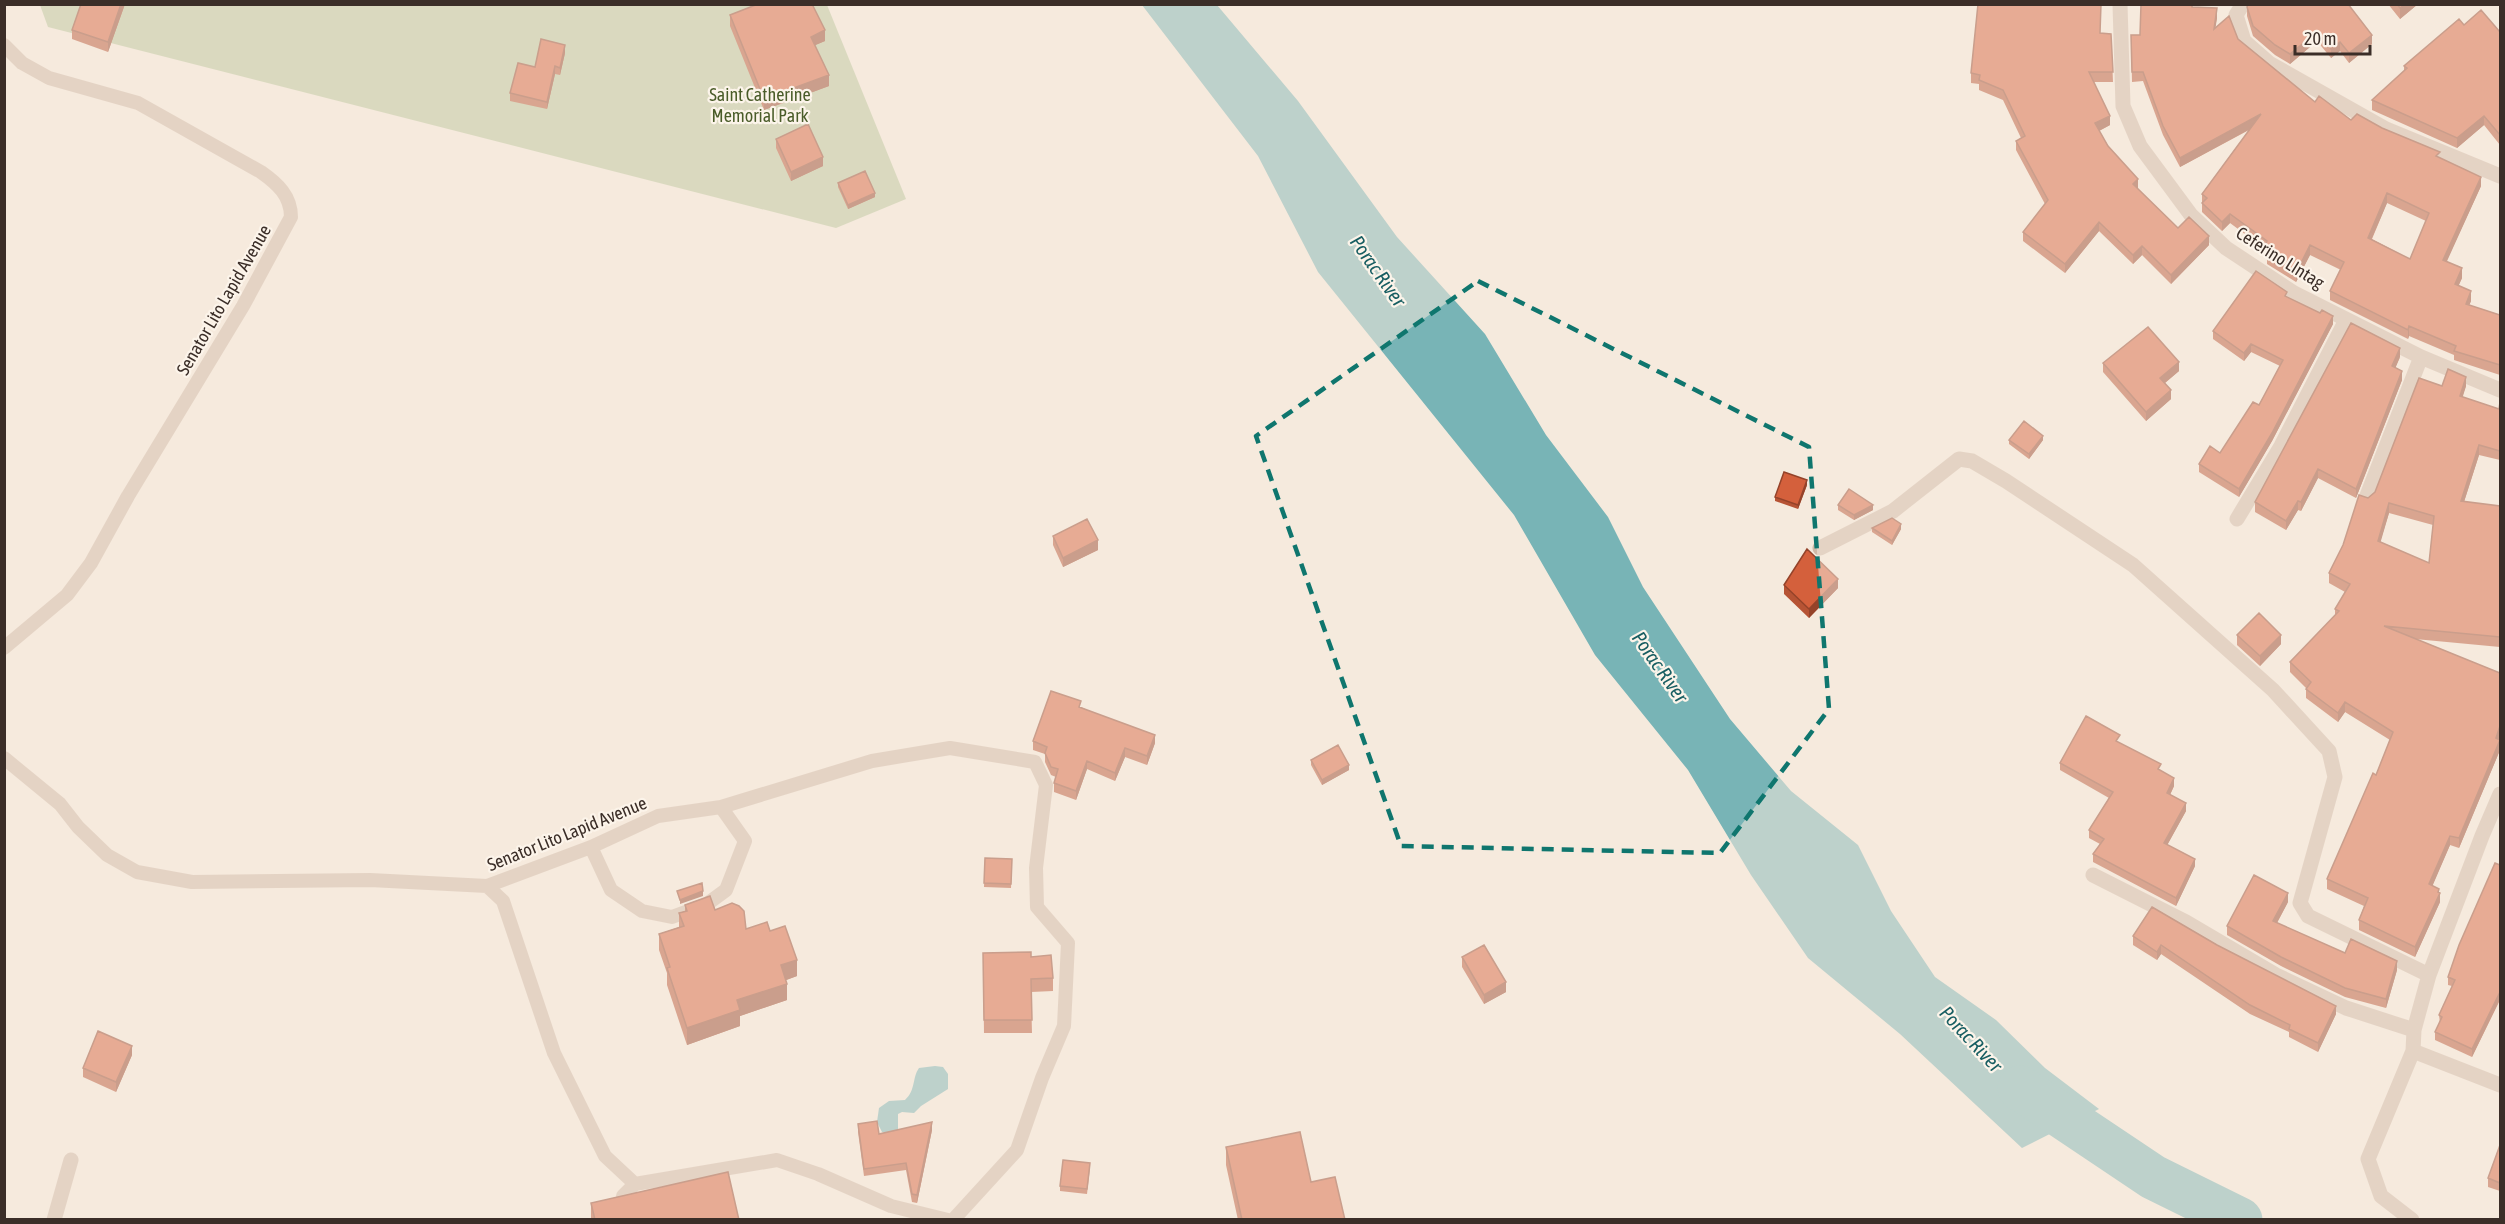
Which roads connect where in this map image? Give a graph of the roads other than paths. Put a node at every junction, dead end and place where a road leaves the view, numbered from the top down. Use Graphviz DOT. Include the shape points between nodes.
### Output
graph roads {
  1 [pos="2121,4"];
  2 [pos="2243,4"];
  3 [pos="4,45"];
  4 [pos="2500,176"];
  5 [pos="2346,321"];
  6 [pos="2421,357"];
  7 [pos="2500,390"];
  8 [pos="2366,498"];
  9 [pos="2237,519"];
  10 [pos="1820,548"];
  11 [pos="4,648"];
  12 [pos="4,758"];
  13 [pos="2500,794"];
  14 [pos="721,807"];
  15 [pos="591,847"];
  16 [pos="2093,875"];
  17 [pos="487,886"];
  18 [pos="2429,975"];
  19 [pos="2414,1030"];
  20 [pos="2413,1051"];
  21 [pos="2500,1085"];
  22 [pos="71,1160"];
  23 [pos="635,1184"];
  24 [pos="623,1196"];
  25 [pos="54,1220"];
  26 [pos="948,1220"];
  27 [pos="954,1220"];
  28 [pos="2412,1220"];
  1 -- 5 [label="street, Ceferino LIntag" via="2123,106 2140,146 2191,215 2226,248 2294,293"];
  2 -- 4 [label="street" via="2236,15 2238,29 2244,41 2269,63 2386,129"];
  3 -- 11 [label="lane, Senator Lito Lapid Avenue" via="22,63 49,78 138,103 261,172 277,183 291,203 291,218 91,563 67,595"];
  5 -- 6 [label="street, Ceferino LIntag"];
  5 -- 9 [label="street" via="2281,446"];
  6 -- 7 [label="street, Ceferino LIntag"];
  6 -- 8 [label="street"];
  10 -- 18 [label="street" via="1893,511 1959,459 1972,461 2006,481 2133,565 2273,690 2329,751 2335,777 2300,903 2303,910 2308,916"];
  12 -- 17 [label="lane, Senator Lito Lapid Avenue" via="60,804 107,855 137,872 192,882 370,880"];
  13 -- 18 [label="street"];
  14 -- 15 [label="lane, Senator Lito Lapid Avenue" via="658,816"];
  14 -- 15 [label="lane" via="745,841 730,881 726,890 707,904 672,918 642,911 611,890"];
  14 -- 27 [label="lane, Senator Lito Lapid Avenue" via="872,761 950,748 1035,762 1046,785 1036,868 1037,908 1068,944 1064,1026 1017,1150"];
  15 -- 17 [label="lane, Senator Lito Lapid Avenue"];
  16 -- 19 [label="street" via="2186,922 2276,975 2346,1008"];
  17 -- 23 [label="lane" via="503,901 554,1053 581,1110 605,1156"];
  18 -- 19 [label="street"];
  19 -- 20 [label="street"];
  20 -- 21 [label="street"];
  20 -- 28 [label="street" via="2368,1159 2381,1196"];
  22 -- 25 [label="street"];
  23 -- 24 [label="lane"];
  23 -- 26 [label="lane" via="777,1160 891,1206"];
}
